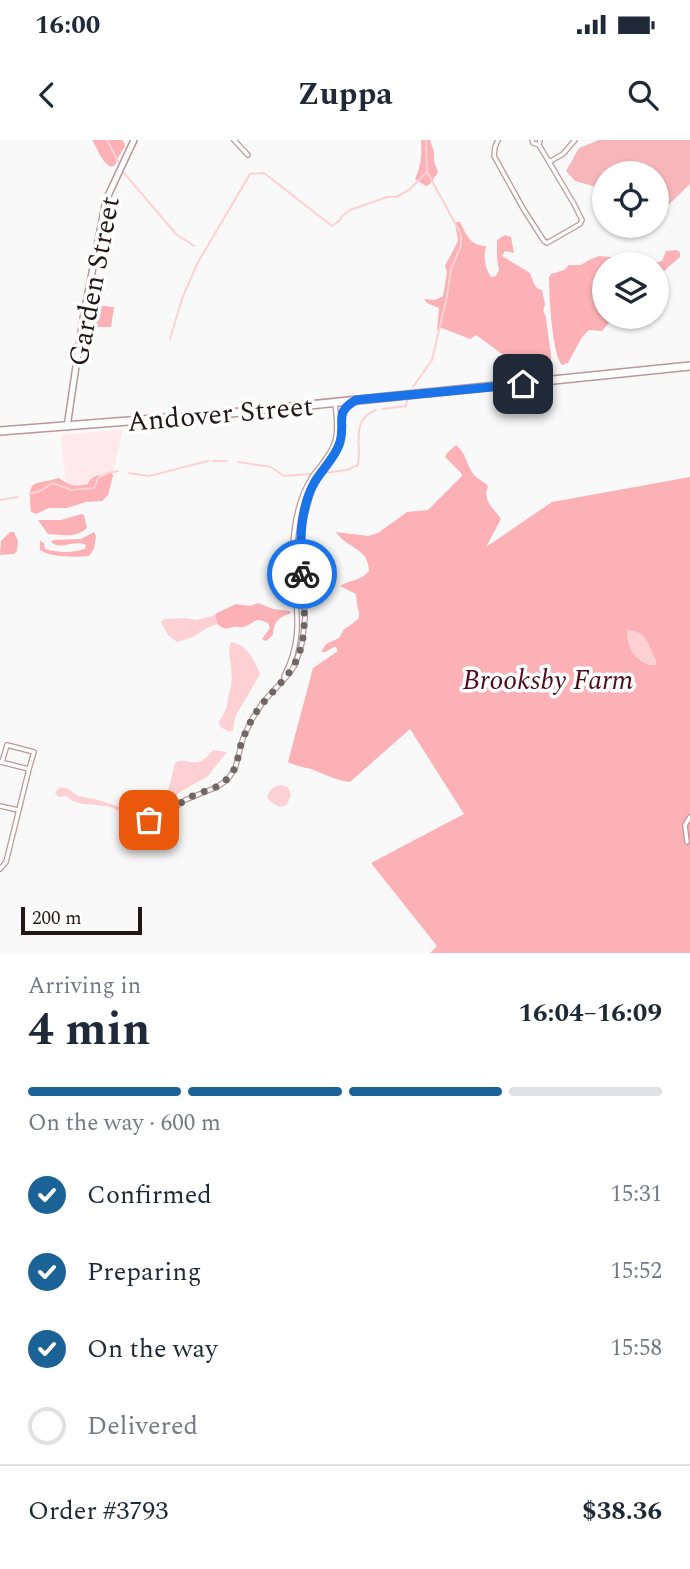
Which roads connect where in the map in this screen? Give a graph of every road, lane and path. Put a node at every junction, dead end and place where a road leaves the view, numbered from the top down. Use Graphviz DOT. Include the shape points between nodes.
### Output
graph roads {
  1 [pos="134,140"];
  2 [pos="234,140"];
  3 [pos="498,140"];
  4 [pos="532,140"];
  5 [pos="575,140"];
  6 [pos="539,143"];
  7 [pos="248,155"];
  8 [pos="549,163"];
  9 [pos="690,366"];
  10 [pos="356,400"];
  11 [pos="335,403"];
  12 [pos="67,427"];
  13 [pos="0,431"];
  14 [pos="279,684"];
  15 [pos="1,762"];
  16 [pos="29,769"];
  17 [pos="0,806"];
  18 [pos="18,810"];
  19 [pos="690,817"];
  20 [pos="136,820"];
  21 [pos="687,842"];
  22 [pos="0,869"];
  1 -- 12 [label="main road, Garden Street" via="106,200"];
  2 -- 7 [label="street"];
  3 -- 8 [label="street" via="494,156 547,243 582,220"];
  4 -- 6 [label="street"];
  5 -- 8 [label="street"];
  6 -- 8 [label="street"];
  9 -- 10 [label="highway, Andover Street"];
  10 -- 11 [label="highway, Andover Street"];
  10 -- 14 [label="street" via="342,412 340,444 309,498 300,538 303,636 295,665"];
  11 -- 12 [label="highway, Andover Street"];
  11 -- 14 [label="street" via="336,439 305,490 293,536 299,628"];
  12 -- 13 [label="highway, Andover Street"];
  14 -- 20 [label="street" via="252,719 227,780 185,800 163,817"];
  15 -- 16 [label="street"];
  15 -- 16 [label="street" via="7,745 34,752"];
  16 -- 18 [label="street"];
  17 -- 18 [label="street"];
  18 -- 22 [label="street" via="6,862"];
  19 -- 21 [label="street" via="685,825"];
}
